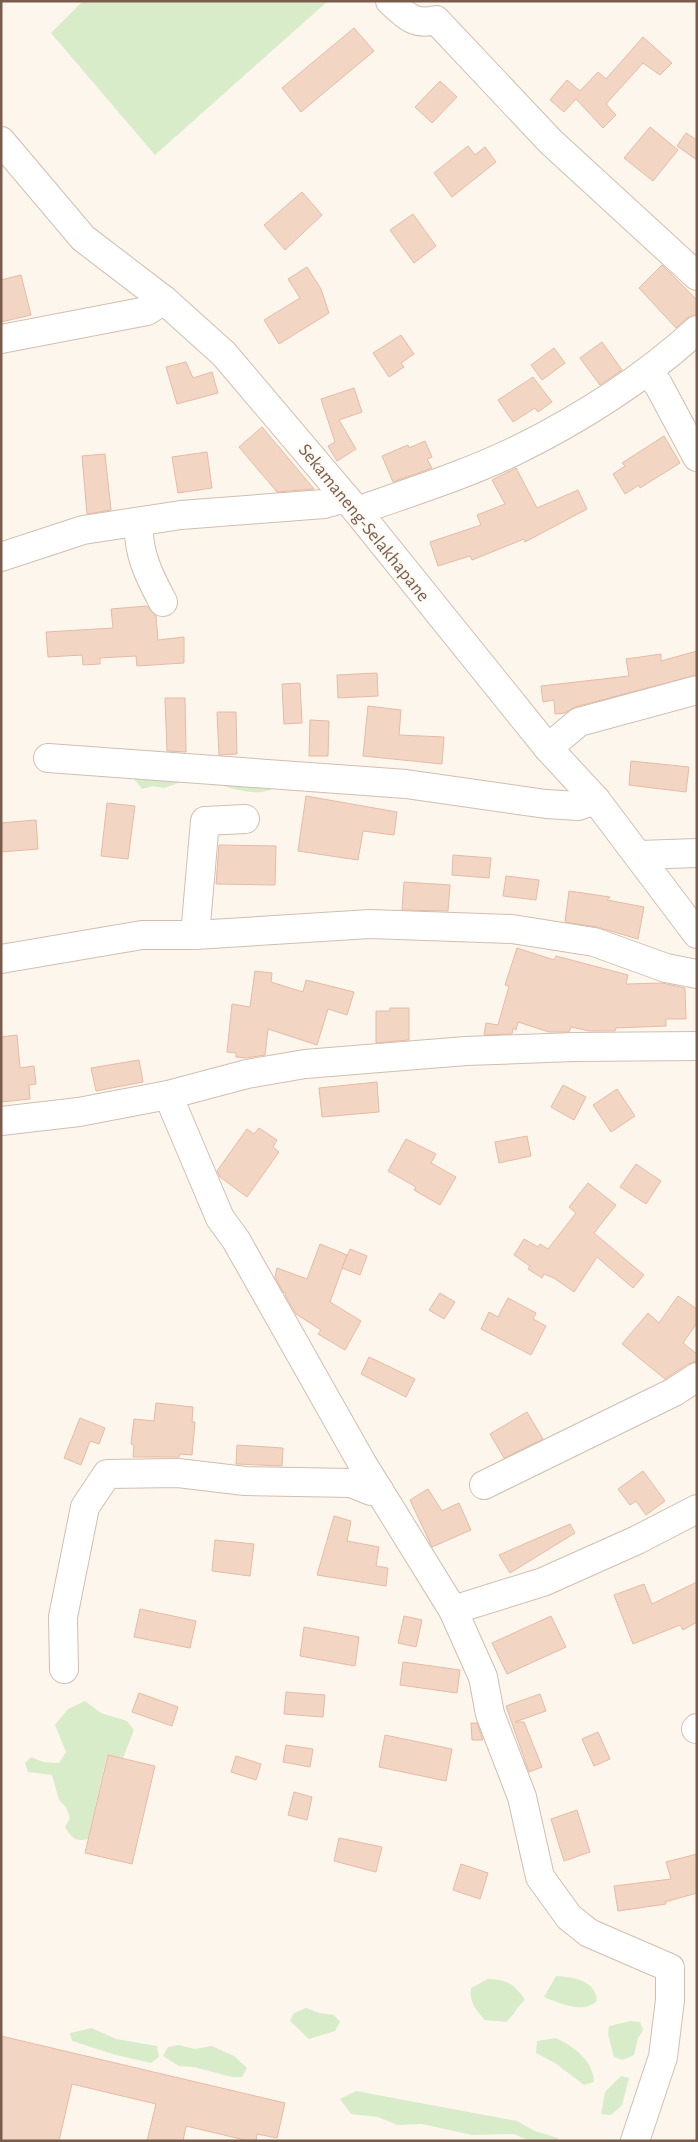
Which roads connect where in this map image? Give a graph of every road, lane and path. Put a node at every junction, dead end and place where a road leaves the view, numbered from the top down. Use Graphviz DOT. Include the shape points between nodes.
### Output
graph roads {
  1 [pos="390,1"];
  2 [pos="1,141"];
  3 [pos="697,276"];
  4 [pos="164,300"];
  5 [pos="697,330"];
  6 [pos="1,339"];
  7 [pos="647,372"];
  8 [pos="697,457"];
  9 [pos="351,505"];
  10 [pos="139,522"];
  11 [pos="1,557"];
  12 [pos="163,602"];
  13 [pos="697,690"];
  14 [pos="548,748"];
  15 [pos="48,758"];
  16 [pos="596,800"];
  17 [pos="245,819"];
  18 [pos="697,853"];
  19 [pos="639,855"];
  20 [pos="692,919"];
  21 [pos="195,935"];
  22 [pos="1,959"];
  23 [pos="697,974"];
  24 [pos="697,1046"];
  25 [pos="168,1095"];
  26 [pos="1,1121"];
  27 [pos="697,1377"];
  28 [pos="484,1485"];
  29 [pos="379,1490"];
  30 [pos="697,1509"];
  31 [pos="453,1610"];
  32 [pos="64,1670"];
  33 [pos="635,2141"];
  1 -- 3 [label="street" via="406,16 424,23 436,20 552,142"];
  2 -- 4 [label="street, Sekamaneng-Selakhapane" via="83,238"];
  4 -- 6 [label="street" via="147,311"];
  4 -- 9 [label="street, Sekamaneng-Selakhapane" via="224,354"];
  5 -- 7 [label="street"];
  7 -- 8 [label="street" via="658,384"];
  7 -- 9 [label="street" via="574,419 516,451 458,475"];
  9 -- 10 [label="street" via="324,504 181,515"];
  9 -- 14 [label="street, Sekamaneng-Selakhapane"];
  10 -- 11 [label="street" via="83,530"];
  10 -- 12 [label="street" via="138,538 146,570"];
  13 -- 14 [label="street" via="578,722"];
  14 -- 16 [label="street, Sekamaneng-Selakhapane"];
  15 -- 16 [label="street" via="406,784 546,804 578,806"];
  16 -- 19 [label="street, Sekamaneng-Selakhapane"];
  17 -- 21 [label="street" via="205,821"];
  18 -- 19 [label="street"];
  19 -- 20 [label="street, Sekamaneng-Selakhapane"];
  21 -- 22 [label="street" via="142,935"];
  21 -- 23 [label="street" via="370,924 512,929 594,942 666,968"];
  24 -- 25 [label="street" via="466,1051 305,1064 247,1074"];
  25 -- 26 [label="street" via="79,1112"];
  25 -- 29 [label="street" via="220,1218 236,1240"];
  27 -- 28 [label="street" via="674,1392"];
  29 -- 31 [label="street"];
  29 -- 32 [label="street" via="370,1491 351,1483 220,1480 178,1473 107,1474 85,1507 63,1617"];
  30 -- 31 [label="street" via="543,1582"];
  31 -- 33 [label="street" via="483,1677 490,1714 522,1797 540,1877 569,1917 589,1933 670,1968 670,2000 663,2057"];
}
